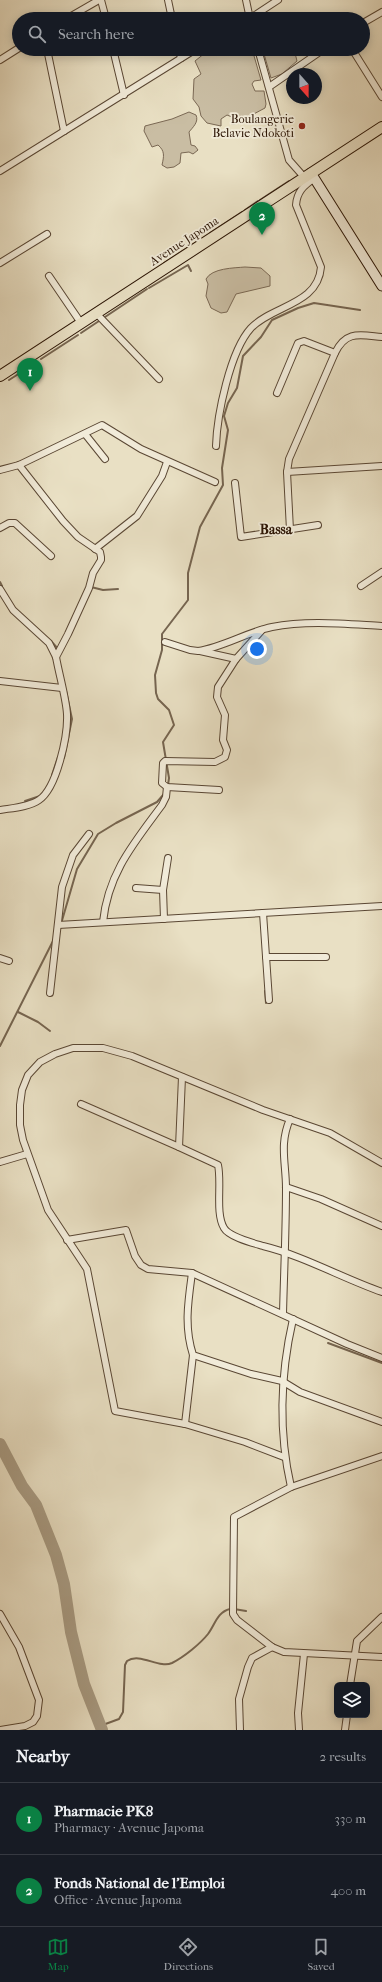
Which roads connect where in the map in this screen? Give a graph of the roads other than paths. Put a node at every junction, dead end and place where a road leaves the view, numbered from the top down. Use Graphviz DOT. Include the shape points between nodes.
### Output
graph roads {
  1 [pos="100,0"];
  2 [pos="168,0"];
  3 [pos="246,0"];
  4 [pos="278,0"];
  5 [pos="79,12"];
  6 [pos="104,12"];
  7 [pos="171,12"];
  8 [pos="248,12"];
  9 [pos="260,12"];
  10 [pos="382,12"];
  11 [pos="370,19"];
  12 [pos="12,52"];
  13 [pos="48,56"];
  14 [pos="115,56"];
  15 [pos="184,56"];
  16 [pos="260,56"];
  17 [pos="314,56"];
  18 [pos="356,56"];
  19 [pos="181,58"];
  20 [pos="0,60"];
  21 [pos="269,87"];
  22 [pos="124,95"];
  23 [pos="382,97"];
  24 [pos="382,127"];
  25 [pos="64,131"];
  26 [pos="0,171"];
  27 [pos="310,176"];
  28 [pos="48,234"];
  29 [pos="0,263"];
  30 [pos="49,276"];
  31 [pos="382,286"];
  32 [pos="96,313"];
  33 [pos="81,323"];
  34 [pos="382,337"];
  35 [pos="335,353"];
  36 [pos="0,376"];
  37 [pos="159,379"];
  38 [pos="277,392"];
  39 [pos="85,434"];
  40 [pos="216,446"];
  41 [pos="105,459"];
  42 [pos="167,462"];
  43 [pos="19,465"];
  44 [pos="382,466"];
  45 [pos="0,470"];
  46 [pos="287,472"];
  47 [pos="215,482"];
  48 [pos="235,483"];
  49 [pos="318,525"];
  50 [pos="0,528"];
  51 [pos="290,530"];
  52 [pos="95,548"];
  53 [pos="50,556"];
  54 [pos="382,572"];
  55 [pos="362,586"];
  56 [pos="0,589"];
  57 [pos="382,626"];
  58 [pos="262,630"];
  59 [pos="165,642"];
  60 [pos="190,650"];
  61 [pos="56,657"];
  62 [pos="236,659"];
  63 [pos="0,681"];
  64 [pos="62,688"];
  65 [pos="167,788"];
  66 [pos="219,790"];
  67 [pos="0,810"];
  68 [pos="89,834"];
  69 [pos="168,858"];
  70 [pos="136,888"];
  71 [pos="163,890"];
  72 [pos="382,906"];
  73 [pos="263,913"];
  74 [pos="164,918"];
  75 [pos="103,922"];
  76 [pos="58,925"];
  77 [pos="266,957"];
  78 [pos="326,957"];
  79 [pos="0,958"];
  80 [pos="9,961"];
  81 [pos="50,993"];
  82 [pos="269,1000"];
  83 [pos="182,1077"];
  84 [pos="81,1104"];
  85 [pos="290,1119"];
  86 [pos="179,1147"];
  87 [pos="27,1154"];
  88 [pos="0,1162"];
  89 [pos="382,1163"];
  90 [pos="286,1187"];
  91 [pos="382,1226"];
  92 [pos="66,1240"];
  93 [pos="284,1251"];
  94 [pos="192,1273"];
  95 [pos="382,1292"];
  96 [pos="284,1314"];
  97 [pos="293,1319"];
  98 [pos="193,1355"];
  99 [pos="382,1358"];
  100 [pos="282,1381"];
  101 [pos="382,1422"];
  102 [pos="185,1424"];
  103 [pos="382,1456"];
  104 [pos="284,1457"];
  105 [pos="291,1488"];
  106 [pos="0,1614"];
  107 [pos="382,1616"];
  108 [pos="272,1647"];
  109 [pos="304,1654"];
  110 [pos="354,1655"];
  111 [pos="382,1657"];
  112 [pos="350,1682"];
  113 [pos="346,1718"];
  114 [pos="0,1730"];
  115 [pos="240,1730"];
  116 [pos="299,1730"];
  117 [pos="345,1730"];
  1 -- 5 [label="street"];
  1 -- 6 [label="street"];
  2 -- 7 [label="street"];
  3 -- 8 [label="street"];
  4 -- 9 [label="street"];
  10 -- 11 [label="street"];
  12 -- 20 [label="street"];
  13 -- 25 [label="street"];
  14 -- 22 [label="street"];
  15 -- 19 [label="street"];
  16 -- 21 [label="street"];
  17 -- 21 [label="street"];
  18 -- 23 [label="street"];
  19 -- 22 [label="street"];
  21 -- 27 [label="street" via="289,160"];
  22 -- 25 [label="street"];
  24 -- 27 [label="main road, Avenue Japoma"];
  25 -- 26 [label="street"];
  27 -- 31 [label="street"];
  27 -- 32 [label="main road, Avenue Japoma"];
  27 -- 40 [label="street" via="297,195 296,205 321,267 320,274 306,297 261,320 243,340 227,375 227,386 217,422"];
  28 -- 29 [label="street"];
  30 -- 33 [label="street"];
  32 -- 33 [label="main road, Avenue Japoma"];
  32 -- 37 [label="street"];
  33 -- 36 [label="main road, Avenue Japoma"];
  34 -- 35 [label="street" via="353,335 341,342"];
  35 -- 38 [label="street" via="304,341 298,343"];
  35 -- 46 [label="street" via="293,448"];
  39 -- 41 [label="street"];
  39 -- 42 [label="street" via="103,425"];
  39 -- 43 [label="street"];
  42 -- 47 [label="street"];
  42 -- 52 [label="street" via="162,476 137,516"];
  43 -- 45 [label="street"];
  43 -- 52 [label="street" via="63,522 78,537"];
  44 -- 46 [label="street"];
  46 -- 51 [label="street"];
  48 -- 51 [label="street" via="241,537"];
  49 -- 51 [label="street"];
  50 -- 53 [label="street" via="15,523"];
  52 -- 61 [label="street" via="100,552 101,560 92,573 89,588"];
  54 -- 55 [label="street"];
  56 -- 61 [label="street" via="13,610 49,643"];
  57 -- 58 [label="street" via="326,623 280,626"];
  58 -- 60 [label="street" via="206,650"];
  58 -- 62 [label="street"];
  59 -- 60 [label="street"];
  60 -- 62 [label="street"];
  61 -- 64 [label="street"];
  62 -- 65 [label="street" via="217,692 225,711 223,740 227,750 226,757 215,762 164,762 162,783"];
  63 -- 64 [label="street"];
  64 -- 67 [label="street" via="67,722 51,784 38,801"];
  65 -- 66 [label="street"];
  65 -- 75 [label="street" via="164,801 118,867 106,902"];
  68 -- 76 [label="street" via="73,855 62,887"];
  69 -- 71 [label="street"];
  70 -- 71 [label="street"];
  71 -- 74 [label="street"];
  72 -- 73 [label="street"];
  73 -- 74 [label="street"];
  73 -- 77 [label="street"];
  74 -- 75 [label="street"];
  75 -- 76 [label="street"];
  76 -- 81 [label="street"];
  77 -- 78 [label="street"];
  77 -- 82 [label="street"];
  79 -- 80 [label="street"];
  83 -- 85 [label="street"];
  83 -- 86 [label="street"];
  83 -- 87 [label="street" via="132,1056 103,1048 74,1048 55,1054 40,1062 28,1075 22,1090 20,1125"];
  84 -- 86 [label="street"];
  85 -- 89 [label="street" via="330,1133"];
  85 -- 90 [label="street" via="284,1136"];
  86 -- 93 [label="street" via="218,1165 221,1217 225,1229 252,1243"];
  87 -- 88 [label="street"];
  87 -- 92 [label="street" via="48,1210"];
  90 -- 91 [label="street" via="321,1199"];
  90 -- 93 [label="street"];
  92 -- 94 [label="street" via="126,1230 131,1248 141,1265 148,1269"];
  92 -- 102 [label="street" via="87,1269 115,1411"];
  93 -- 95 [label="street"];
  93 -- 96 [label="street"];
  94 -- 96 [label="street"];
  94 -- 98 [label="street" via="186,1312 188,1339"];
  96 -- 97 [label="street"];
  97 -- 99 [label="street"];
  97 -- 100 [label="street"];
  98 -- 100 [label="street"];
  98 -- 102 [label="street"];
  100 -- 101 [label="street" via="300,1392"];
  100 -- 104 [label="street"];
  102 -- 104 [label="street"];
  103 -- 105 [label="street"];
  104 -- 105 [label="street"];
  105 -- 108 [label="street" via="234,1517 232,1614"];
  106 -- 114 [label="street" via="19,1648 39,1700 37,1716 33,1722"];
  107 -- 110 [label="street" via="357,1641"];
  108 -- 109 [label="street" via="284,1652"];
  108 -- 115 [label="street" via="252,1658 248,1666 239,1699"];
  109 -- 110 [label="street"];
  109 -- 116 [label="street" via="298,1713"];
  110 -- 111 [label="street"];
  110 -- 112 [label="street"];
  113 -- 117 [label="street"];
}
